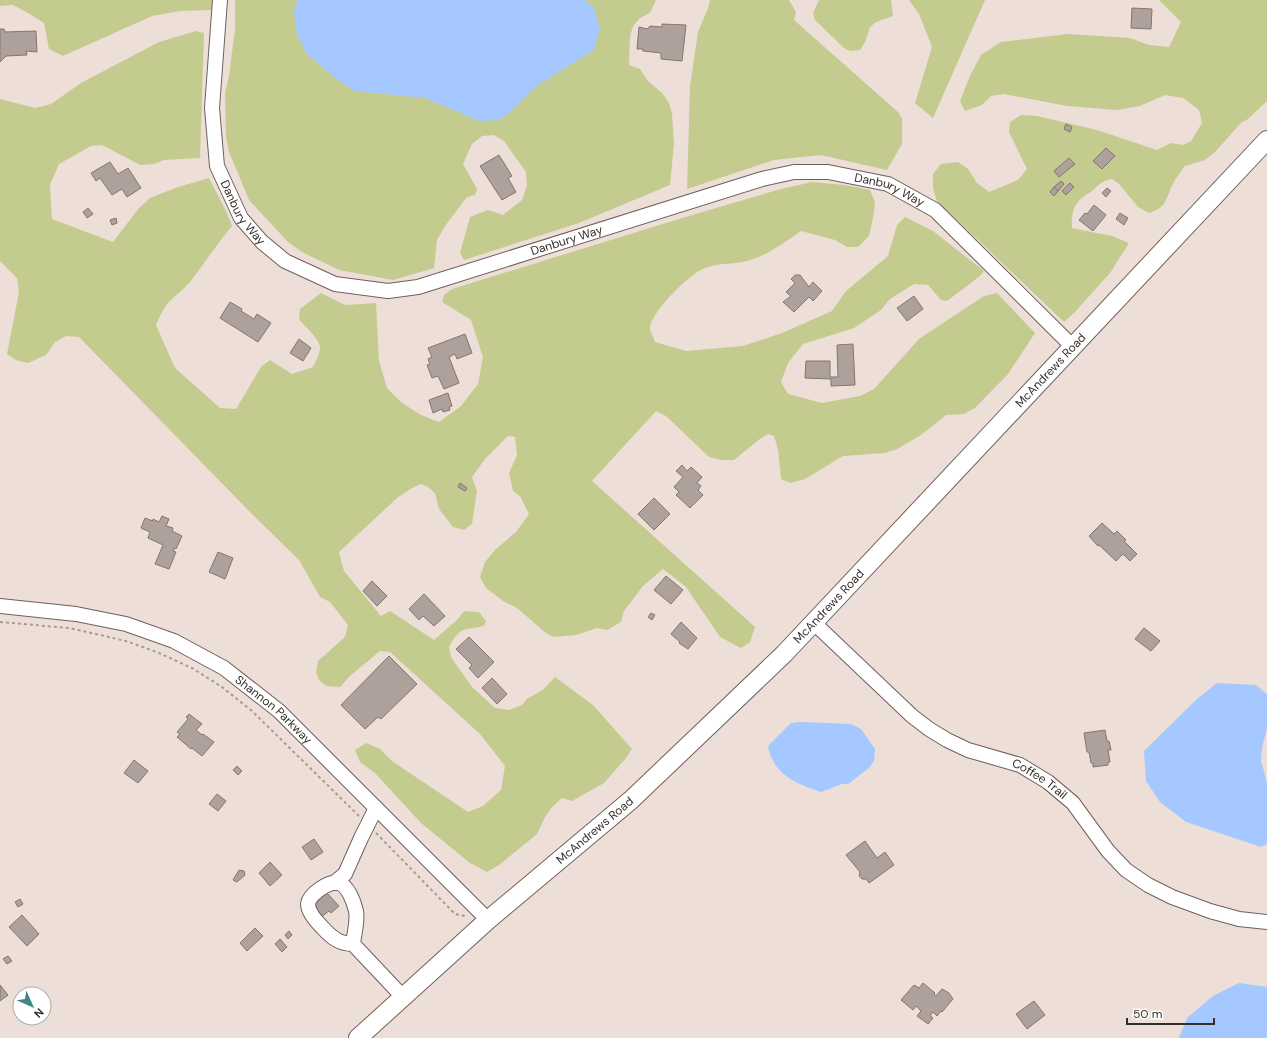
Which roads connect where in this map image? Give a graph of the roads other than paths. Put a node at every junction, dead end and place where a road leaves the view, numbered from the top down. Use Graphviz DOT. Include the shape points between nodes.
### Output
graph roads {
  1 [pos="220,0"];
  2 [pos="1267,140"];
  3 [pos="1072,346"];
  4 [pos="0,606"];
  5 [pos="814,623"];
  6 [pos="376,808"];
  7 [pos="334,883"];
  8 [pos="488,920"];
  9 [pos="1267,922"];
  10 [pos="352,944"];
  11 [pos="403,996"];
  12 [pos="358,1038"];
  1 -- 3 [label="street, Danbury Way" via="212,108 218,166 242,218 262,242 285,261 335,284 377,291 418,287 762,178 794,172 828,172 888,184 935,210"];
  2 -- 3 [label="main road, McAndrews Road"];
  3 -- 5 [label="main road, McAndrews Road"];
  4 -- 6 [label="street, Shannon Parkway" via="76,614 126,624 174,641 224,668 279,712"];
  5 -- 8 [label="main road, McAndrews Road" via="631,800"];
  5 -- 9 [label="street, Coffee Trail" via="929,729 968,750 1020,765 1048,782 1073,803 1108,851 1126,870 1148,885 1210,911 1239,919"];
  6 -- 7 [label="street" via="345,874"];
  6 -- 8 [label="street, Shannon Parkway"];
  7 -- 10 [label="street" via="340,883 349,892 357,913"];
  7 -- 10 [label="street" via="313,894 308,905 316,920 332,937 345,944"];
  8 -- 11 [label="main road, McAndrews Road"];
  10 -- 11 [label="street"];
  11 -- 12 [label="main road, McAndrews Road"];
}
